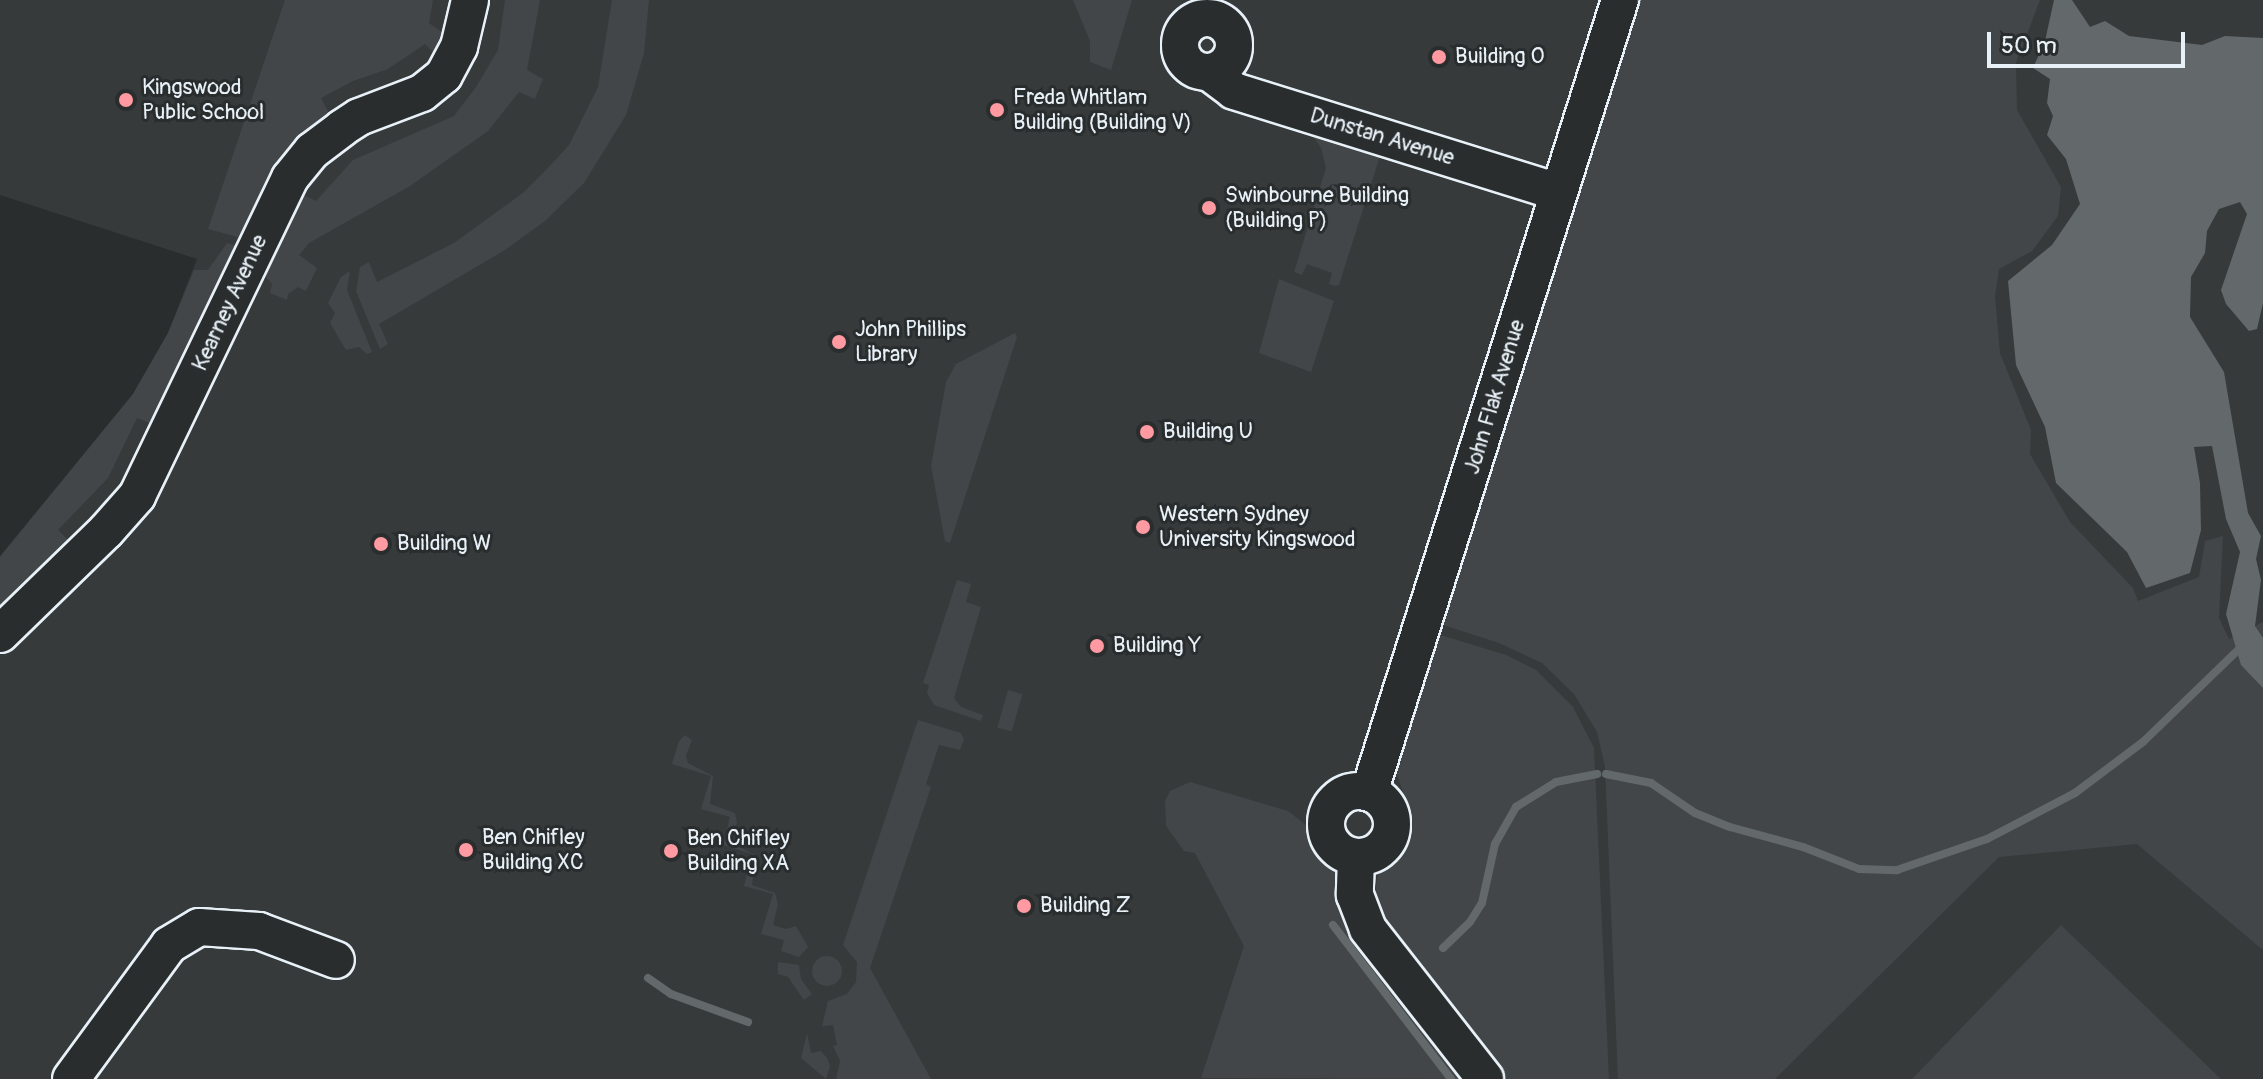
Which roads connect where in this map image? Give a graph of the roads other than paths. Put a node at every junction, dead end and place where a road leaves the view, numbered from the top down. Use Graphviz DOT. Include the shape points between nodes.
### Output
graph roads {
  1 [pos="470,0"];
  2 [pos="1620,0"];
  3 [pos="1209,72"];
  4 [pos="1559,192"];
  5 [pos="0,634"];
  6 [pos="336,960"];
  7 [pos="71,1079"];
  8 [pos="1485,1079"];
  1 -- 5 [label="street, Kearney Avenue" via="459,47 444,75 422,93 342,128 312,151 290,178 137,496"];
  2 -- 4 [label="street, John Flak Avenue"];
  3 -- 4 [label="street, Dunstan Avenue" via="1234,91"];
  4 -- 8 [label="street, John Flak Avenue" via="1369,793 1385,803 1393,828 1381,850 1356,858 1355,895 1368,929"];
  6 -- 7 [label="street" via="259,931 199,927 169,945"];
}
